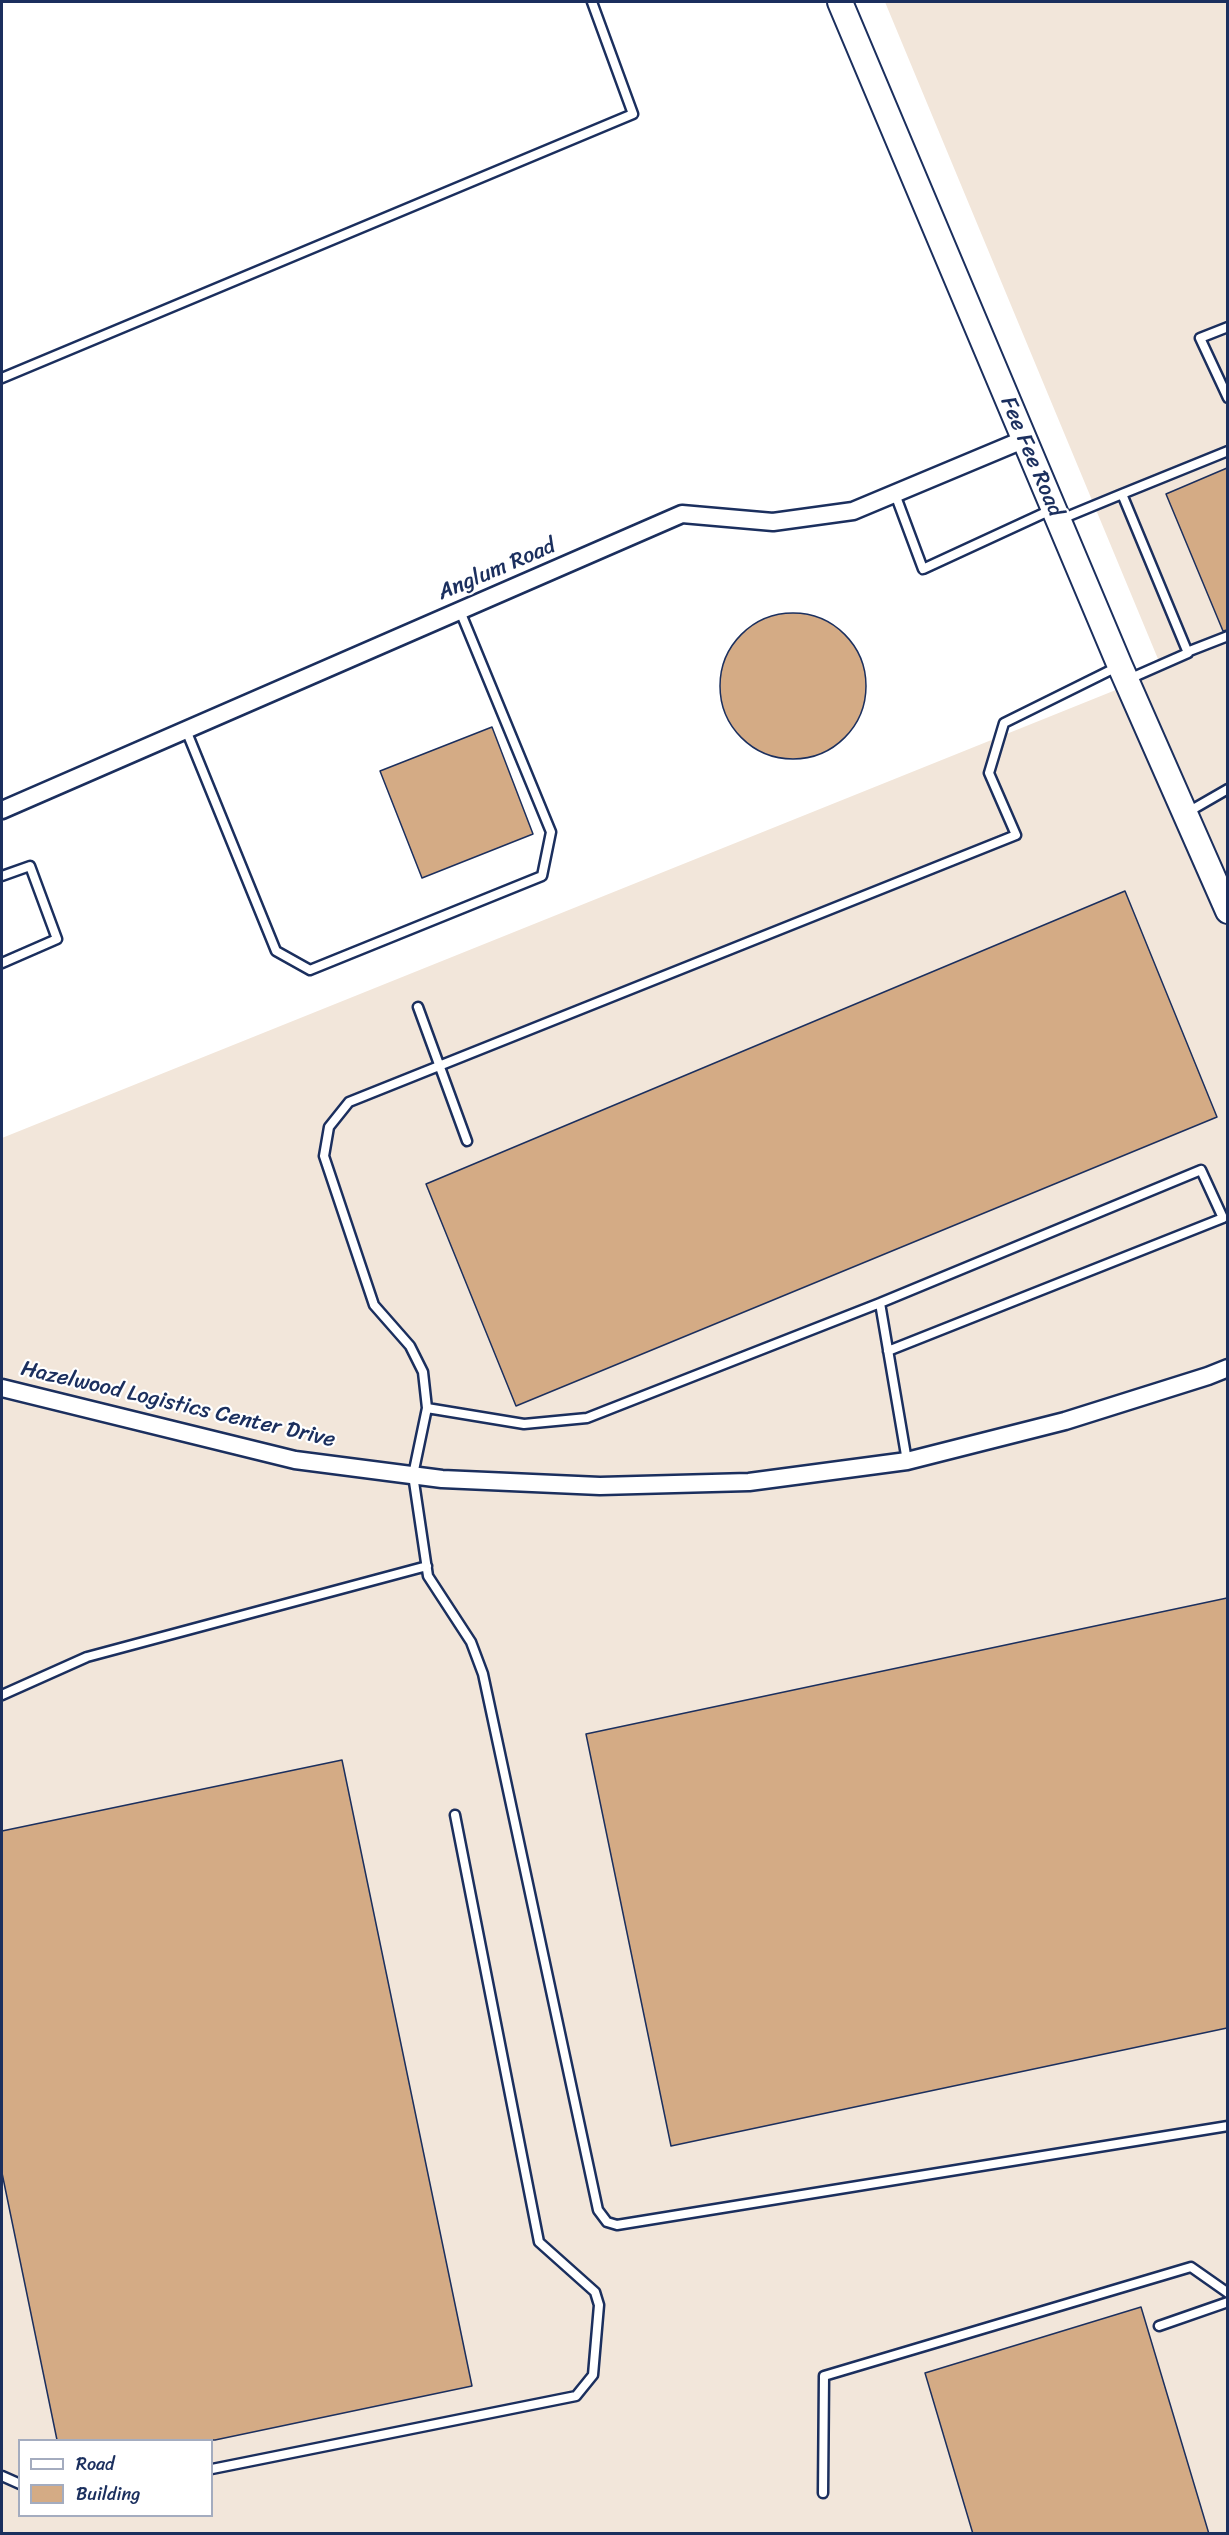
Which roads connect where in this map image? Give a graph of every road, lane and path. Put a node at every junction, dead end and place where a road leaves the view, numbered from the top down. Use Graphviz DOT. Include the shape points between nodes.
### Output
graph roads {
  1 [pos="592,2"];
  2 [pos="840,2"];
  3 [pos="1227,327"];
  4 [pos="2,378"];
  5 [pos="1227,398"];
  6 [pos="1025,440"];
  7 [pos="1227,451"];
  8 [pos="895,494"];
  9 [pos="1122,494"];
  10 [pos="1056,514"];
  11 [pos="460,611"];
  12 [pos="1227,636"];
  13 [pos="1187,652"];
  14 [pos="1123,673"];
  15 [pos="186,730"];
  16 [pos="1227,789"];
  17 [pos="2,810"];
  18 [pos="1185,814"];
  19 [pos="2,876"];
  20 [pos="1227,911"];
  21 [pos="2,963"];
  22 [pos="418,1007"];
  23 [pos="440,1067"];
  24 [pos="467,1142"];
  25 [pos="880,1303"];
  26 [pos="888,1351"];
  27 [pos="1227,1368"];
  28 [pos="2,1388"];
  29 [pos="427,1408"];
  30 [pos="908,1461"];
  31 [pos="413,1475"];
  32 [pos="427,1566"];
  33 [pos="2,1695"];
  34 [pos="455,1815"];
  35 [pos="1227,2126"];
  36 [pos="1227,2293"];
  37 [pos="1227,2302"];
  38 [pos="1159,2326"];
  39 [pos="213,2469"];
  40 [pos="2,2476"];
  41 [pos="18,2483"];
  42 [pos="823,2493"];
  1 -- 4 [label="lane" via="633,114"];
  2 -- 6 [label="street, Fee Fee Road"];
  3 -- 5 [label="lane" via="1200,338"];
  6 -- 8 [label="street, Anglum Road"];
  6 -- 10 [label="street, Fee Fee Road"];
  7 -- 9 [label="lane"];
  8 -- 10 [label="lane" via="923,569"];
  8 -- 11 [label="street, Anglum Road" via="853,511 773,522 682,514"];
  9 -- 10 [label="lane"];
  9 -- 13 [label="lane"];
  10 -- 14 [label="street, Fee Fee Road"];
  11 -- 15 [label="street, Anglum Road"];
  11 -- 15 [label="lane" via="551,832 542,876 310,970 276,951"];
  12 -- 13 [label="lane"];
  13 -- 14 [label="lane"];
  14 -- 18 [label="street, Fee Fee Road"];
  14 -- 23 [label="lane" via="1004,723 989,773 1016,835"];
  15 -- 17 [label="street, Anglum Road"];
  16 -- 18 [label="lane"];
  18 -- 20 [label="street, Fee Fee Road"];
  19 -- 21 [label="lane" via="30,866 57,939"];
  22 -- 23 [label="lane"];
  23 -- 24 [label="lane"];
  23 -- 29 [label="lane" via="349,1102 329,1127 324,1156 374,1305 410,1346 423,1372"];
  25 -- 26 [label="lane"];
  25 -- 26 [label="lane" via="1201,1170 1223,1218"];
  25 -- 29 [label="lane" via="587,1418 524,1424"];
  26 -- 30 [label="lane"];
  27 -- 30 [label="street, Hazelwood Logistics Center Drive" via="1065,1421"];
  28 -- 31 [label="street, Hazelwood Logistics Center Drive" via="295,1460"];
  29 -- 31 [label="lane"];
  30 -- 31 [label="street, Hazelwood Logistics Center Drive" via="748,1482 611,1486"];
  31 -- 32 [label="lane"];
  32 -- 33 [label="lane" via="87,1657"];
  32 -- 35 [label="lane" via="428,1576 471,1642 483,1674 598,2210 607,2222 617,2225"];
  34 -- 39 [label="lane" via="539,2242 595,2292 599,2305 592,2375 576,2396"];
  36 -- 42 [label="lane" via="1191,2267 824,2376"];
  37 -- 38 [label="lane"];
  40 -- 41 [label="lane"];
}
